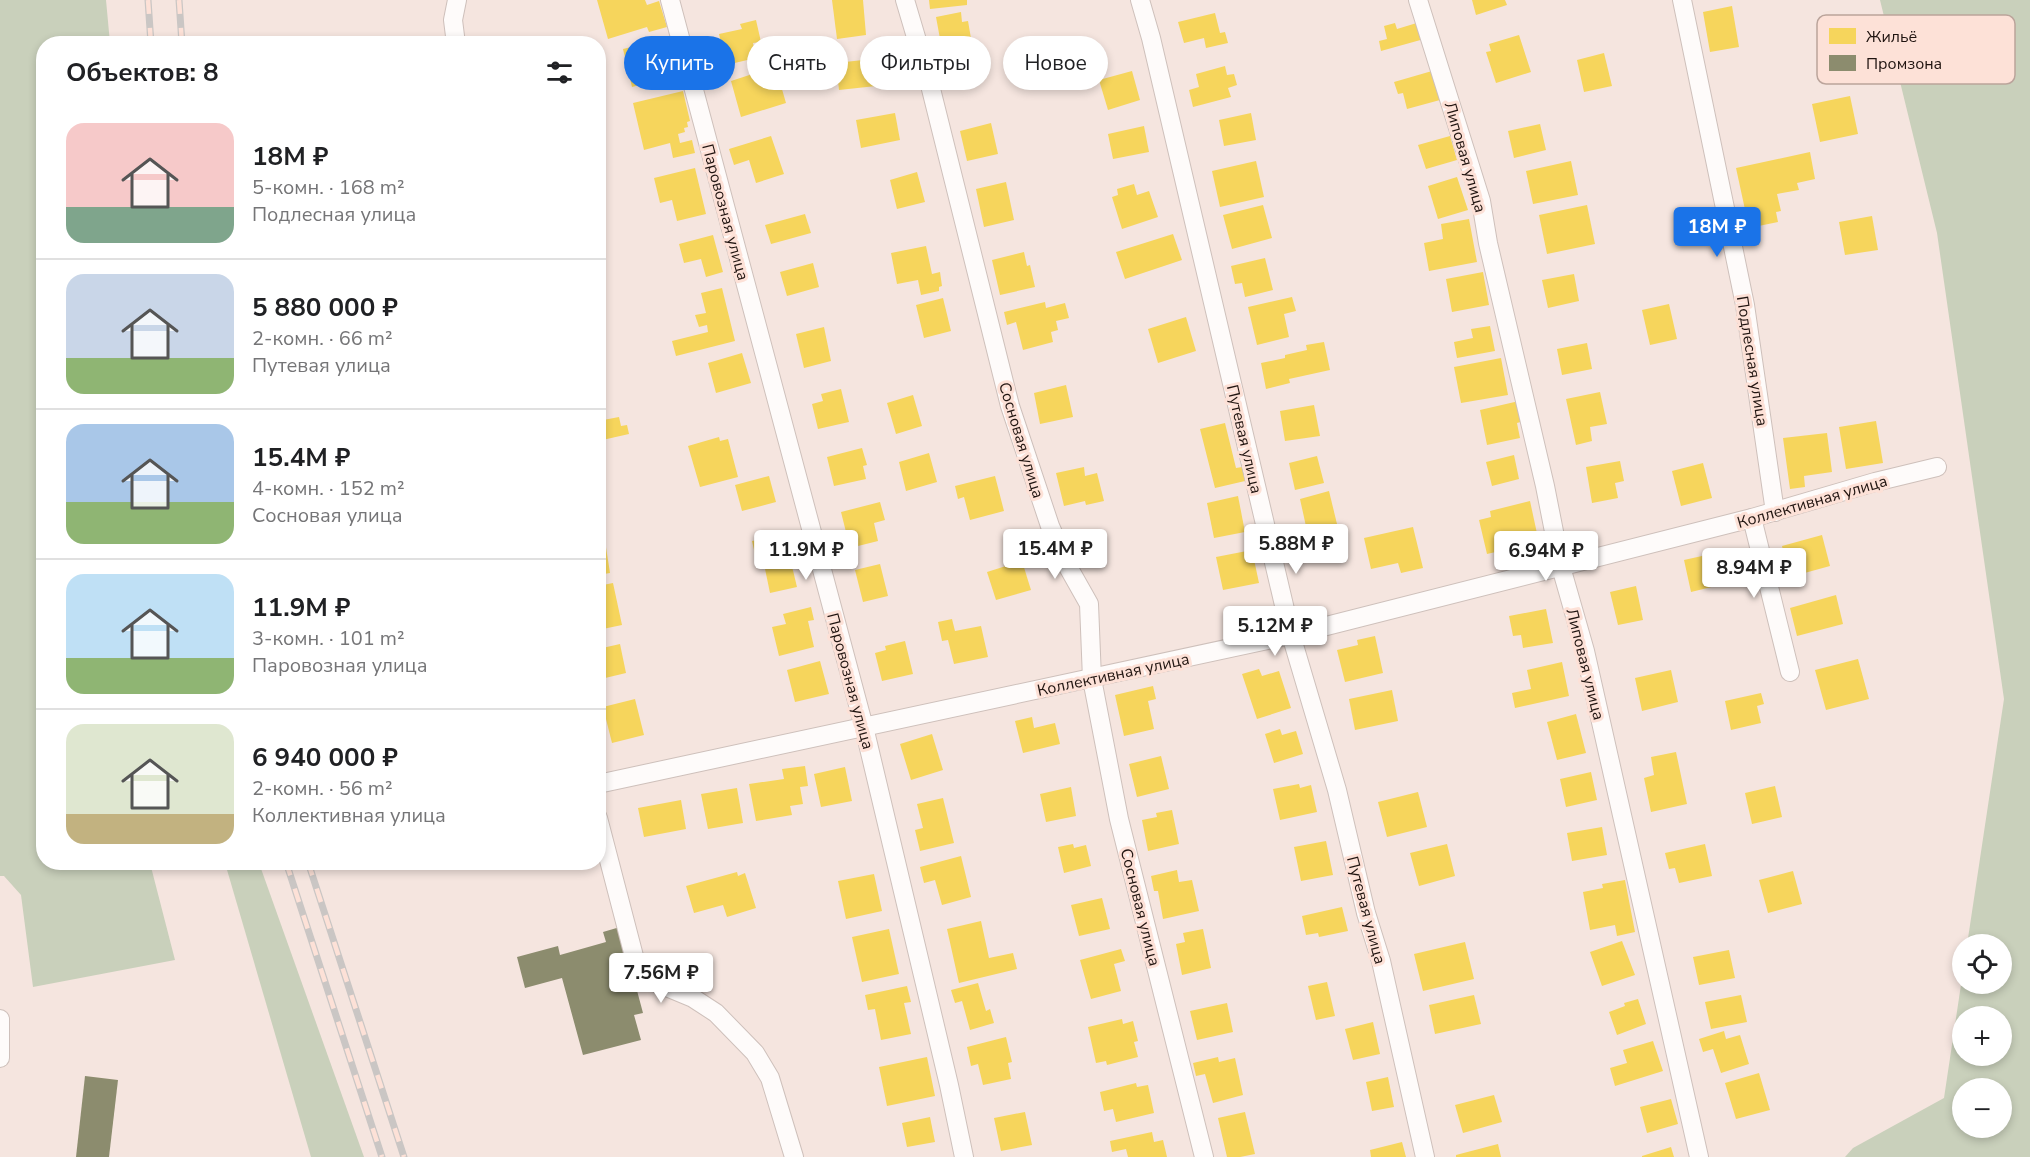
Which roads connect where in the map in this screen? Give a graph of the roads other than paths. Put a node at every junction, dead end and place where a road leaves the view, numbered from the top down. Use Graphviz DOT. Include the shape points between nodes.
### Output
graph roads {
  1 [pos="456,0"];
  2 [pos="670,0"];
  3 [pos="904,0"];
  4 [pos="1140,0"];
  5 [pos="1418,0"];
  6 [pos="1682,0"];
  7 [pos="455,36"];
  8 [pos="1937,467"];
  9 [pos="1775,512"];
  10 [pos="1752,518"];
  11 [pos="1561,567"];
  12 [pos="1291,635"];
  13 [pos="1790,672"];
  14 [pos="1092,679"];
  15 [pos="864,728"];
  16 [pos="606,782"];
  17 [pos="606,849"];
  18 [pos="0,1019"];
  19 [pos="0,1058"];
  20 [pos="794,1157"];
  21 [pos="963,1157"];
  22 [pos="1204,1157"];
  23 [pos="1425,1157"];
  24 [pos="1699,1157"];
  1 -- 7 [label="street"];
  2 -- 15 [label="street, Паровозная улица"];
  3 -- 14 [label="street, Сосновая улица" via="929,81 1010,406 1050,526 1089,604"];
  4 -- 12 [label="street, Путевая улица"];
  5 -- 11 [label="street, Липовая улица" via="1481,201"];
  6 -- 9 [label="street, Подлесная улица" via="1745,305"];
  8 -- 9 [label="street, Коллективная улица"];
  9 -- 10 [label="street, Коллективная улица"];
  10 -- 11 [label="street, Коллективная улица"];
  10 -- 13 [label="street"];
  11 -- 12 [label="street, Коллективная улица"];
  11 -- 24 [label="street, Липовая улица" via="1585,651"];
  12 -- 14 [label="street, Коллективная улица"];
  12 -- 23 [label="street, Путевая улица" via="1337,790 1381,961"];
  14 -- 15 [label="street, Коллективная улица"];
  14 -- 22 [label="street, Сосновая улица" via="1119,819"];
  15 -- 16 [label="street, Коллективная улица"];
  15 -- 21 [label="street, Паровозная улица"];
  17 -- 20 [label="street" via="635,960 652,981 693,998 716,1013 755,1053 770,1078"];
  18 -- 19 [label="street"];
}
